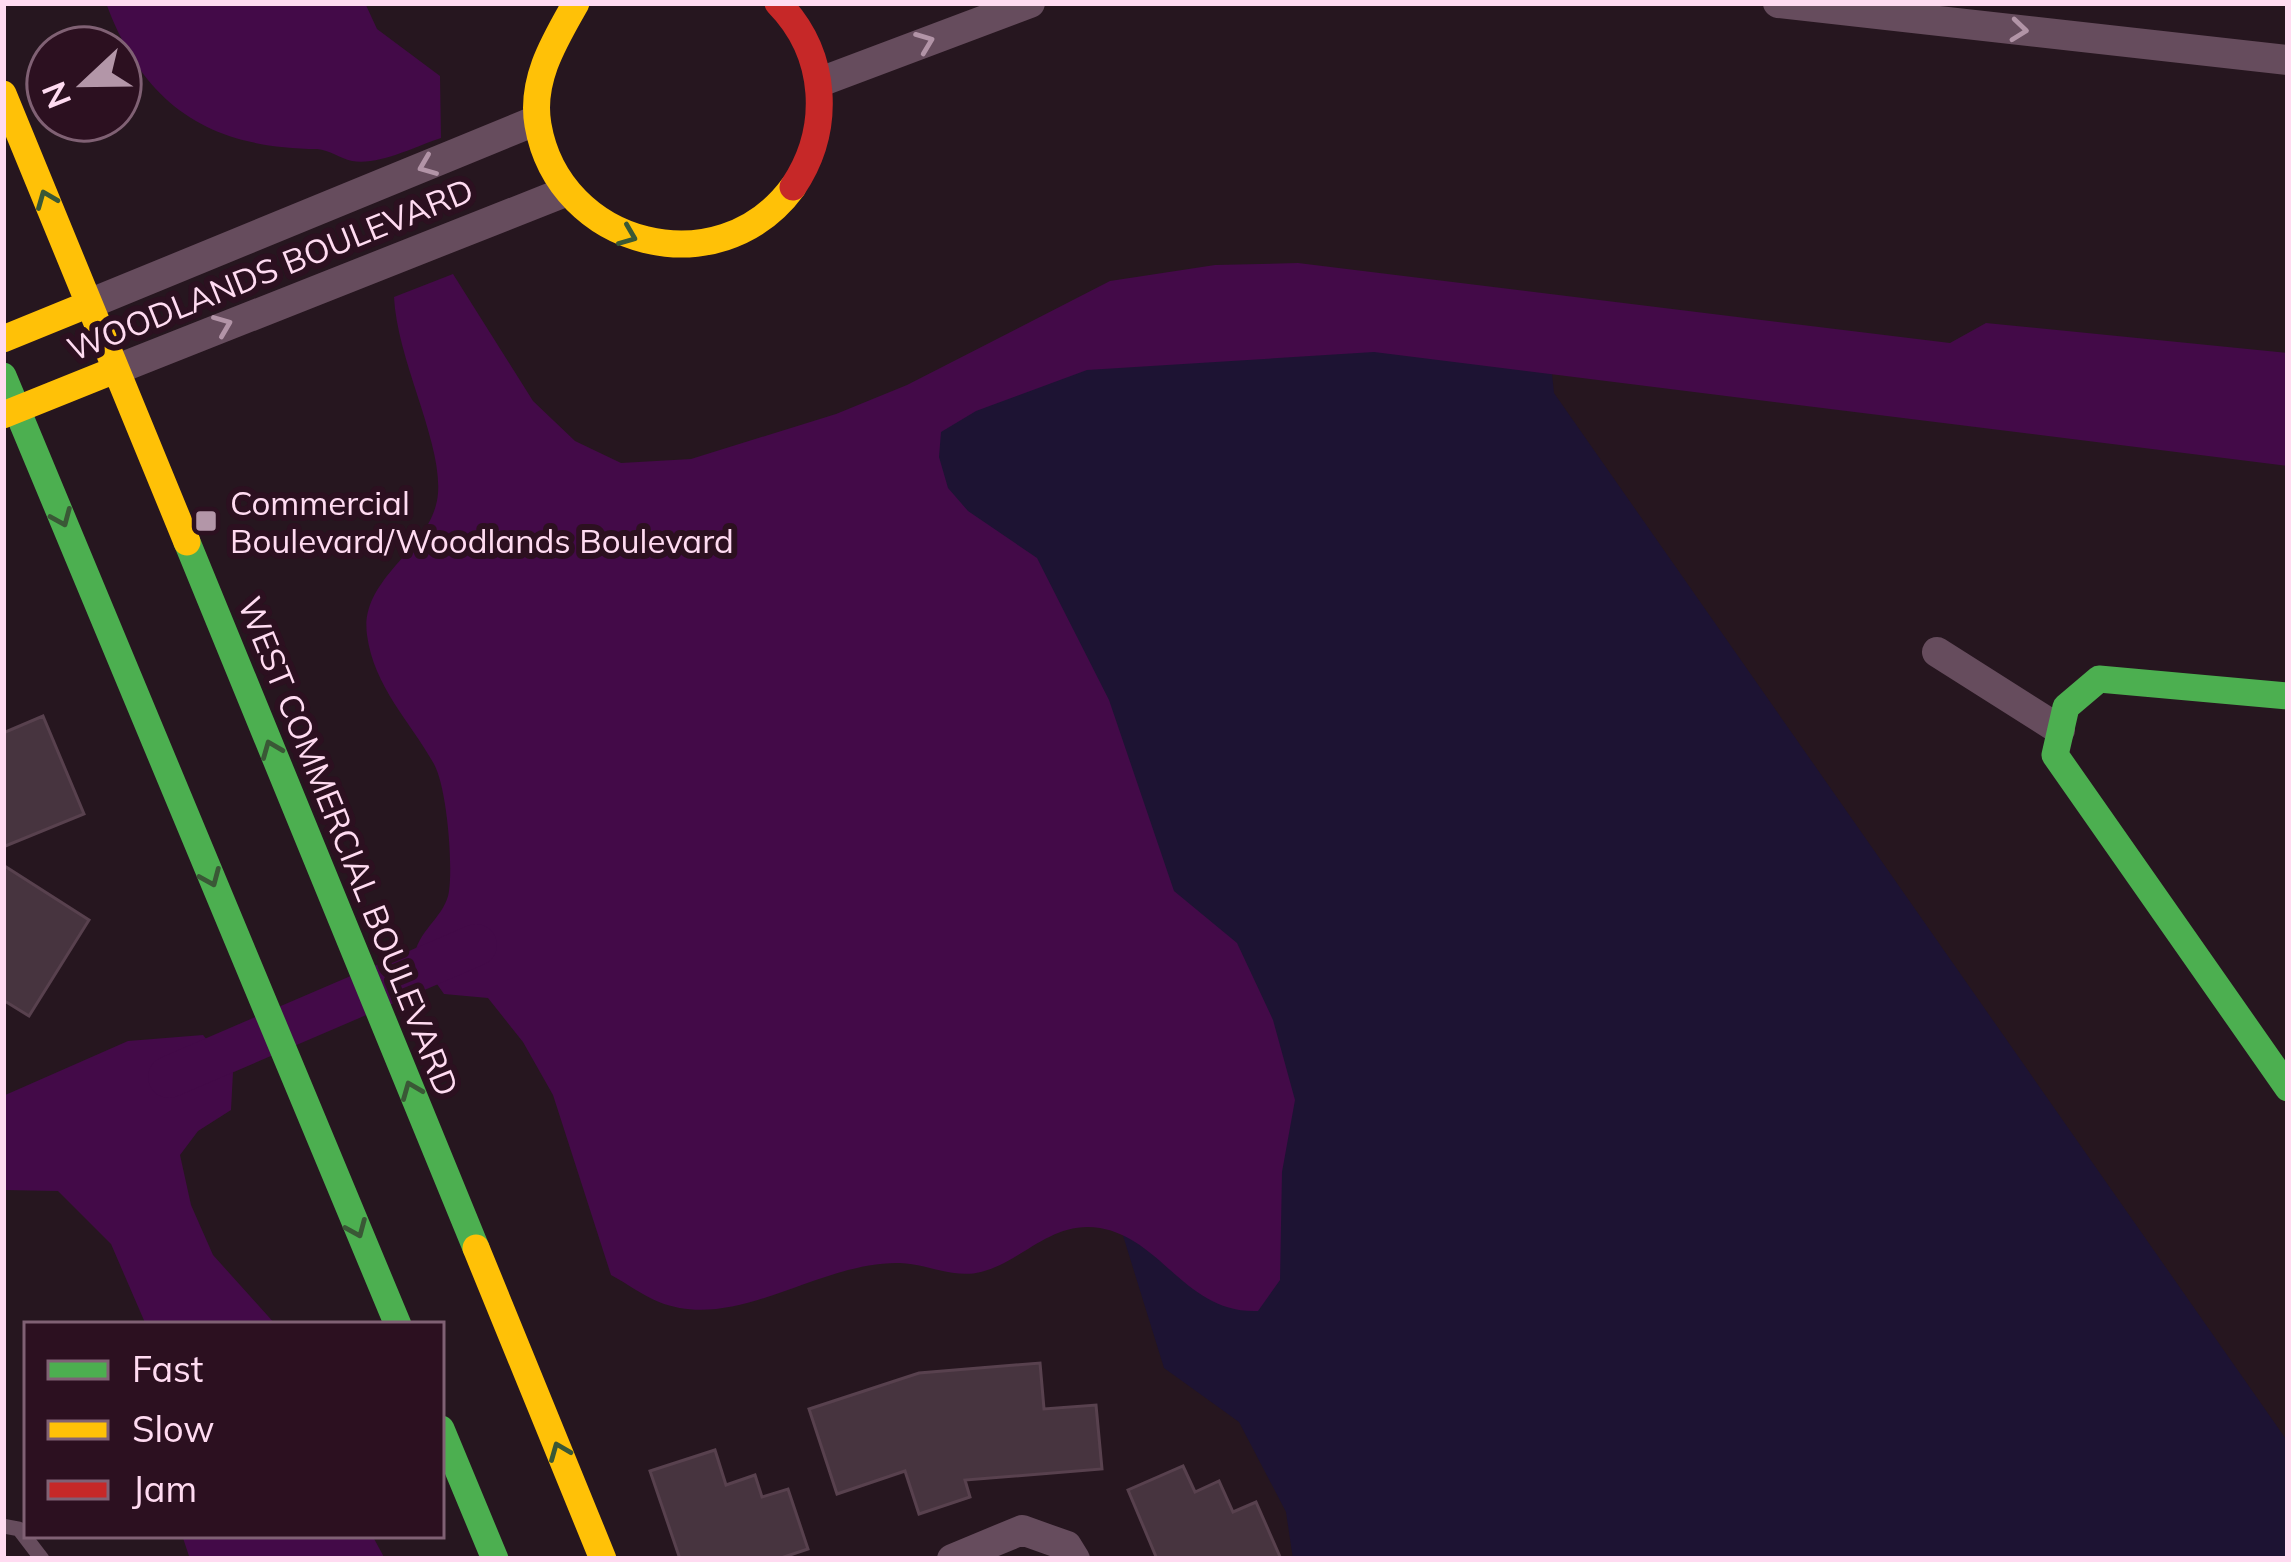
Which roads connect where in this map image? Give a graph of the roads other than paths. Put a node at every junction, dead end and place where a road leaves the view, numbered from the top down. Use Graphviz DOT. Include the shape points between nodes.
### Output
graph roads {
  1 [pos="577,3"];
  2 [pos="1030,3"];
  3 [pos="1778,3"];
  4 [pos="794,6"];
  5 [pos="2288,60"];
  6 [pos="820,82"];
  7 [pos="3,94"];
  8 [pos="536,122"];
  9 [pos="565,192"];
  10 [pos="88,304"];
  11 [pos="3,339"];
  12 [pos="115,370"];
  13 [pos="3,376"];
  14 [pos="10,413"];
  15 [pos="1937,652"];
  16 [pos="2288,697"];
  17 [pos="2060,730"];
  18 [pos="2288,1088"];
  19 [pos="397,1322"];
  20 [pos="444,1436"];
  21 [pos="495,1559"];
  22 [pos="603,1559"];
  23 [pos="952,1559"];
  24 [pos="1075,1559"];
  1 -- 8 [label="main road" via="553,32 537,75"];
  6 -- 2 [label="street, one-way"];
  3 -- 5 [label="street, one-way"];
  4 -- 6 [label="main road"];
  9 -- 6 [label="main road, one-way" via="600,224 643,243 690,247 735,236 775,210 803,173 820,129"];
  10 -- 7 [label="main road, WEST COMMERCIAL BOULEVARD, one-way"];
  8 -- 9 [label="main road"];
  8 -- 10 [label="street, WOODLANDS BOULEVARD, one-way"];
  12 -- 9 [label="street, WOODLANDS BOULEVARD, one-way"];
  10 -- 11 [label="main road, WOODLANDS BOULEVARD"];
  10 -- 12 [label="main road, WEST COMMERCIAL BOULEVARD"];
  12 -- 14 [label="main road, WOODLANDS BOULEVARD"];
  22 -- 12 [label="main road, WEST COMMERCIAL BOULEVARD, one-way"];
  13 -- 14 [label="main road"];
  14 -- 19 [label="main road, one-way"];
  15 -- 17 [label="street"];
  16 -- 17 [label="main road" via="2099,679 2066,706"];
  17 -- 18 [label="main road" via="2055,755"];
  20 -- 21 [label="main road"];
  23 -- 24 [label="street" via="1022,1530 1067,1546"];
}
